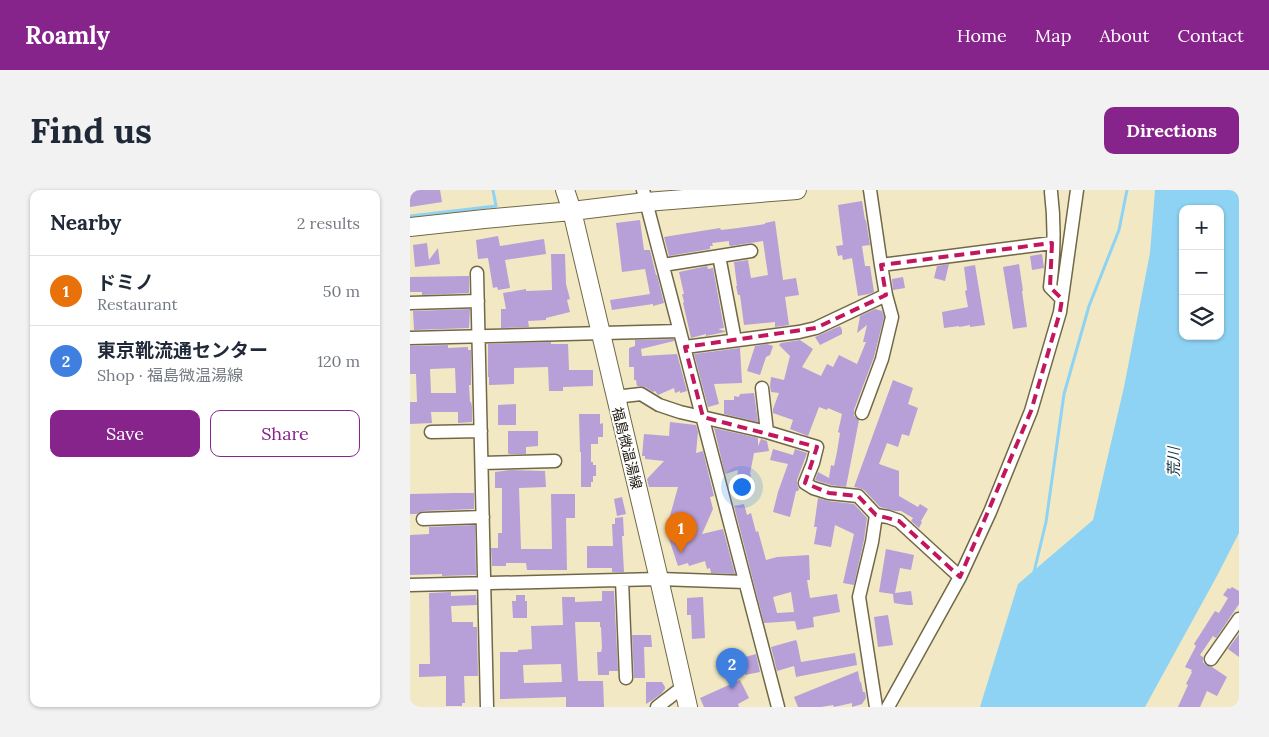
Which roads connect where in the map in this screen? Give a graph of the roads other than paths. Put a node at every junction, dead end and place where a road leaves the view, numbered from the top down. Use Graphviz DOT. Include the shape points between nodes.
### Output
graph roads {
  1 [pos="565,190"];
  2 [pos="797,190"];
  3 [pos="870,190"];
  4 [pos="1077,190"];
  5 [pos="1051,192"];
  6 [pos="644,196"];
  7 [pos="572,211"];
  8 [pos="410,227"];
  9 [pos="1052,243"];
  10 [pos="751,251"];
  11 [pos="719,256"];
  12 [pos="663,265"];
  13 [pos="881,265"];
  14 [pos="478,273"];
  15 [pos="886,295"];
  16 [pos="1062,299"];
  17 [pos="478,301"];
  18 [pos="410,303"];
  19 [pos="680,331"];
  20 [pos="600,334"];
  21 [pos="479,337"];
  22 [pos="410,338"];
  23 [pos="735,340"];
  24 [pos="684,347"];
  25 [pos="762,388"];
  26 [pos="615,397"];
  27 [pos="862,413"];
  28 [pos="703,417"];
  29 [pos="481,431"];
  30 [pos="431,432"];
  31 [pos="767,432"];
  32 [pos="555,461"];
  33 [pos="482,463"];
  34 [pos="876,515"];
  35 [pos="483,517"];
  36 [pos="423,519"];
  37 [pos="960,577"];
  38 [pos="659,579"];
  39 [pos="622,580"];
  40 [pos="744,582"];
  41 [pos="484,583"];
  42 [pos="410,585"];
  43 [pos="1239,619"];
  44 [pos="1211,659"];
  45 [pos="626,678"];
  46 [pos="683,687"];
  47 [pos="488,707"];
  48 [pos="657,707"];
  49 [pos="688,707"];
  50 [pos="778,707"];
  51 [pos="876,707"];
  52 [pos="888,707"];
  1 -- 7 [label="main road, 福島微温湯線"];
  2 -- 6 [label="main road"];
  3 -- 13 [label="street"];
  4 -- 16 [label="street"];
  5 -- 9 [label="street"];
  6 -- 7 [label="main road"];
  6 -- 12 [label="street"];
  7 -- 8 [label="main road"];
  7 -- 20 [label="main road, 福島微温湯線"];
  9 -- 13 [label="street"];
  9 -- 16 [label="street" via="1050,287"];
  10 -- 11 [label="street"];
  11 -- 12 [label="street"];
  11 -- 23 [label="street"];
  12 -- 19 [label="street"];
  13 -- 15 [label="street"];
  14 -- 17 [label="street"];
  15 -- 23 [label="street" via="816,328"];
  15 -- 27 [label="street" via="892,317 882,359"];
  16 -- 37 [label="street" via="1030,411"];
  17 -- 18 [label="street"];
  17 -- 21 [label="street"];
  19 -- 20 [label="street"];
  19 -- 24 [label="street"];
  20 -- 21 [label="street"];
  20 -- 26 [label="main road, 福島微温湯線"];
  21 -- 22 [label="street"];
  21 -- 29 [label="street"];
  23 -- 24 [label="street"];
  24 -- 28 [label="street"];
  25 -- 31 [label="street"];
  26 -- 28 [label="street" via="641,394 659,405"];
  26 -- 38 [label="main road, 福島微温湯線"];
  28 -- 31 [label="street"];
  28 -- 40 [label="street"];
  29 -- 30 [label="street"];
  29 -- 33 [label="street"];
  31 -- 34 [label="street" via="817,447 805,483 829,493 858,496"];
  32 -- 33 [label="street"];
  33 -- 35 [label="street"];
  34 -- 37 [label="street" via="899,521"];
  34 -- 51 [label="street" via="859,597"];
  35 -- 36 [label="street"];
  35 -- 41 [label="street"];
  37 -- 52 [label="street"];
  38 -- 39 [label="street"];
  38 -- 40 [label="street"];
  38 -- 46 [label="main road, 福島微温湯線"];
  39 -- 41 [label="street"];
  39 -- 45 [label="street"];
  40 -- 50 [label="street"];
  41 -- 42 [label="street"];
  41 -- 47 [label="street"];
  43 -- 44 [label="street"];
  46 -- 48 [label="street"];
  46 -- 49 [label="main road, 福島微温湯線"];
}
